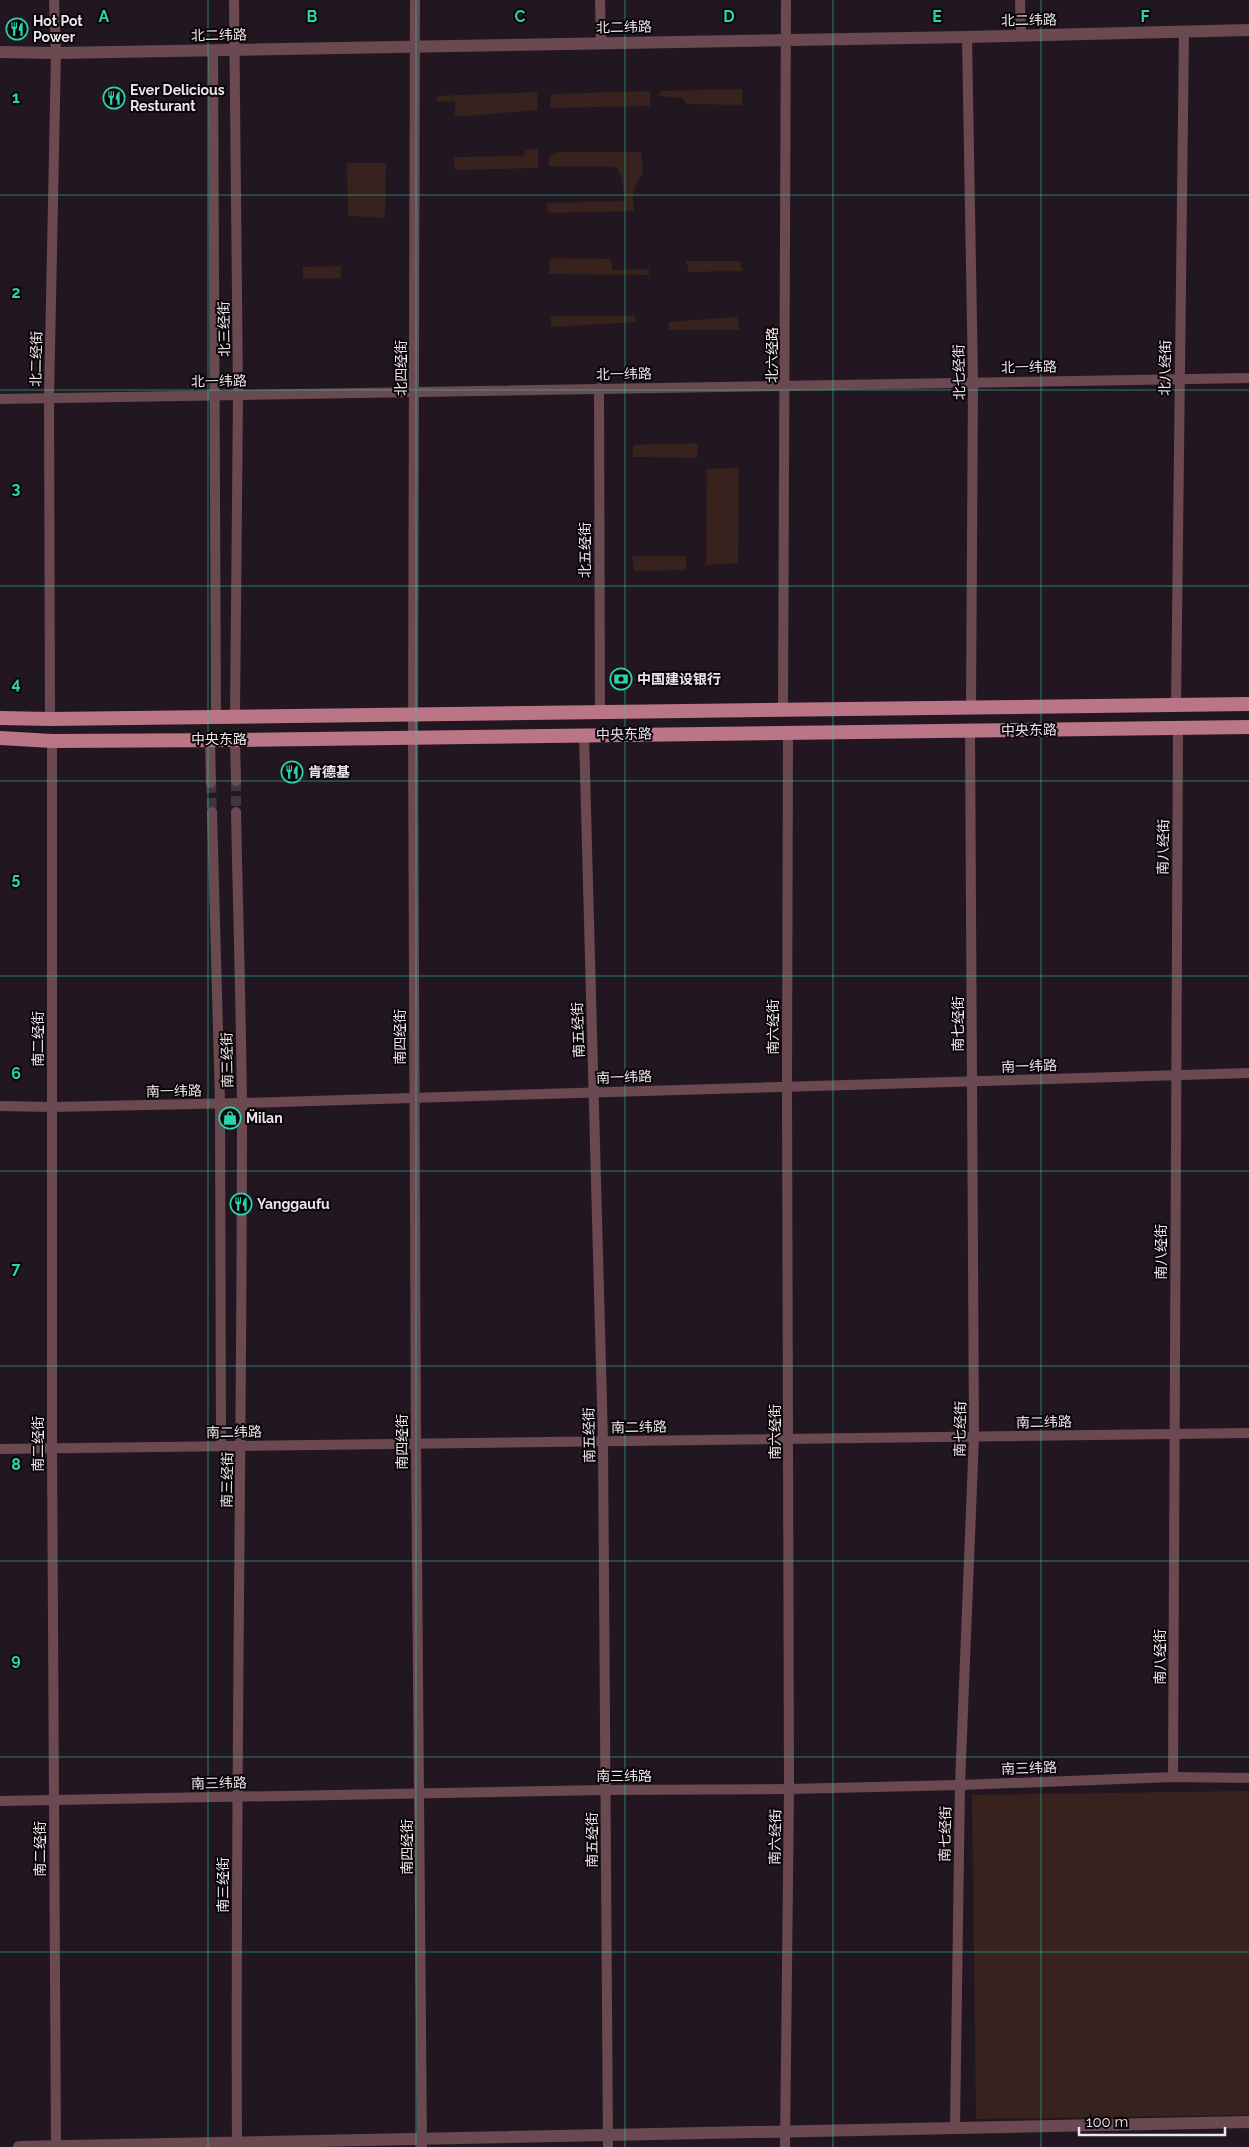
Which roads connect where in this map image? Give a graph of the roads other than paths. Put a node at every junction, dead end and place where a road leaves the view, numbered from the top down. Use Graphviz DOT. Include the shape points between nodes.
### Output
graph roads {
  1 [pos="54,0"];
  2 [pos="234,0"];
  3 [pos="415,0"];
  4 [pos="600,0"];
  5 [pos="786,0"];
  6 [pos="1020,0"];
  7 [pos="1249,30"];
  8 [pos="1184,31"];
  9 [pos="1021,35"];
  10 [pos="967,37"];
  11 [pos="788,39"];
  12 [pos="601,43"];
  13 [pos="415,46"];
  14 [pos="214,50"];
  15 [pos="235,50"];
  16 [pos="0,52"];
  17 [pos="56,53"];
  18 [pos="1179,378"];
  19 [pos="1249,378"];
  20 [pos="973,381"];
  21 [pos="786,385"];
  22 [pos="599,388"];
  23 [pos="414,391"];
  24 [pos="238,394"];
  25 [pos="214,395"];
  26 [pos="49,398"];
  27 [pos="0,399"];
  28 [pos="1249,704"];
  29 [pos="1176,706"];
  30 [pos="971,708"];
  31 [pos="783,710"];
  32 [pos="600,712"];
  33 [pos="413,715"];
  34 [pos="216,717"];
  35 [pos="235,717"];
  36 [pos="0,718"];
  37 [pos="50,719"];
  38 [pos="1249,727"];
  39 [pos="1178,728"];
  40 [pos="970,730"];
  41 [pos="788,732"];
  42 [pos="584,735"];
  43 [pos="413,737"];
  44 [pos="0,738"];
  45 [pos="210,739"];
  46 [pos="235,740"];
  47 [pos="52,741"];
  48 [pos="236,781"];
  49 [pos="211,782"];
  50 [pos="212,812"];
  51 [pos="236,812"];
  52 [pos="1249,1073"];
  53 [pos="1175,1075"];
  54 [pos="972,1081"];
  55 [pos="787,1086"];
  56 [pos="593,1092"];
  57 [pos="414,1097"];
  58 [pos="220,1103"];
  59 [pos="242,1103"];
  60 [pos="0,1106"];
  61 [pos="52,1107"];
  62 [pos="1249,1433"];
  63 [pos="1174,1434"];
  64 [pos="974,1436"];
  65 [pos="789,1439"];
  66 [pos="603,1441"];
  67 [pos="416,1444"];
  68 [pos="221,1446"];
  69 [pos="241,1446"];
  70 [pos="52,1448"];
  71 [pos="0,1449"];
  72 [pos="1173,1776"];
  73 [pos="1249,1778"];
  74 [pos="960,1785"];
  75 [pos="789,1789"];
  76 [pos="606,1790"];
  77 [pos="420,1793"];
  78 [pos="237,1796"];
  79 [pos="0,1800"];
  80 [pos="54,1800"];
  81 [pos="1249,2122"];
  82 [pos="955,2128"];
  83 [pos="785,2131"];
  84 [pos="608,2141"];
  85 [pos="422,2143"];
  86 [pos="237,2144"];
  87 [pos="56,2146"];
  88 [pos="19,2147"];
  89 [pos="785,2147"];
  1 -- 17 [label="street, 北二经街"];
  2 -- 15 [label="street, 北三经街"];
  3 -- 13 [label="street, 北四经街"];
  4 -- 12 [label="street"];
  5 -- 11 [label="street, 北六经路"];
  6 -- 9 [label="street"];
  7 -- 8 [label="street, 北二纬路"];
  8 -- 9 [label="street, 北二纬路"];
  8 -- 18 [label="street, 北八经街"];
  9 -- 10 [label="street, 北二纬路"];
  10 -- 11 [label="street, 北二纬路"];
  10 -- 20 [label="street, 北七经街"];
  11 -- 12 [label="street, 北二纬路"];
  11 -- 21 [label="street, 北六经路"];
  12 -- 13 [label="street, 北二纬路"];
  13 -- 15 [label="street, 北二纬路"];
  13 -- 23 [label="street, 北四经街"];
  14 -- 15 [label="street, 北二纬路"];
  14 -- 17 [label="street, 北二纬路"];
  14 -- 25 [label="street"];
  15 -- 24 [label="street, 北三经街"];
  16 -- 17 [label="street, 北二纬路"];
  17 -- 26 [label="street, 北二经街"];
  18 -- 19 [label="street, 北一纬路"];
  18 -- 20 [label="street, 北一纬路"];
  18 -- 29 [label="street, 北八经街"];
  20 -- 21 [label="street, 北一纬路"];
  20 -- 30 [label="street, 北七经街"];
  21 -- 22 [label="street, 北一纬路"];
  21 -- 31 [label="street, 北六经路"];
  22 -- 23 [label="street, 北一纬路"];
  22 -- 32 [label="street, 北五经街"];
  23 -- 24 [label="street, 北一纬路"];
  23 -- 33 [label="street, 北四经街"];
  24 -- 25 [label="street, 北一纬路"];
  24 -- 35 [label="street, 北三经街"];
  25 -- 26 [label="street, 北一纬路"];
  25 -- 34 [label="street"];
  26 -- 27 [label="street, 北一纬路"];
  26 -- 37 [label="street, 北二经街"];
  28 -- 29 [label="main road, 中央东路"];
  29 -- 30 [label="main road, 中央东路"];
  30 -- 31 [label="main road, 中央东路"];
  31 -- 32 [label="main road, 中央东路"];
  32 -- 33 [label="main road, 中央东路"];
  33 -- 35 [label="main road, 中央东路"];
  33 -- 43 [label="street, 北四经街"];
  34 -- 35 [label="main road, 中央东路"];
  34 -- 37 [label="main road, 中央东路"];
  36 -- 37 [label="main road, 中央东路"];
  38 -- 39 [label="main road, 中央东路"];
  39 -- 40 [label="main road, 中央东路"];
  39 -- 53 [label="street, 南八经街"];
  40 -- 41 [label="main road, 中央东路"];
  40 -- 54 [label="street, 南七经街"];
  41 -- 42 [label="main road, 中央东路"];
  41 -- 55 [label="street, 南六经街"];
  42 -- 43 [label="main road, 中央东路"];
  42 -- 56 [label="street, 南五经街"];
  43 -- 46 [label="main road, 中央东路"];
  43 -- 57 [label="street, 南四经街"];
  44 -- 47 [label="main road, 中央东路"];
  45 -- 46 [label="main road, 中央东路"];
  45 -- 47 [label="main road, 中央东路"];
  45 -- 49 [label="street"];
  46 -- 48 [label="street"];
  47 -- 61 [label="street, 南二经街"];
  50 -- 58 [label="street"];
  51 -- 59 [label="street, 南三经街"];
  52 -- 53 [label="street, 南一纬路"];
  53 -- 54 [label="street, 南一纬路"];
  53 -- 63 [label="street, 南八经街"];
  54 -- 55 [label="street, 南一纬路"];
  54 -- 64 [label="street, 南七经街"];
  55 -- 56 [label="street, 南一纬路"];
  55 -- 65 [label="street, 南六经街"];
  56 -- 57 [label="street, 南一纬路"];
  56 -- 66 [label="street, 南五经街"];
  57 -- 59 [label="street, 南一纬路"];
  57 -- 67 [label="street, 南四经街"];
  58 -- 59 [label="street, 南一纬路"];
  58 -- 61 [label="street, 南一纬路"];
  58 -- 68 [label="street"];
  59 -- 69 [label="street, 南三经街"];
  60 -- 61 [label="street, 南一纬路"];
  61 -- 70 [label="street, 南二经街"];
  62 -- 63 [label="street, 南二纬路"];
  63 -- 64 [label="street, 南二纬路"];
  63 -- 72 [label="street, 南八经街"];
  64 -- 65 [label="street, 南二纬路"];
  64 -- 74 [label="street, 南七经街"];
  65 -- 66 [label="street, 南二纬路"];
  65 -- 75 [label="street, 南六经街"];
  66 -- 67 [label="street, 南二纬路"];
  66 -- 76 [label="street, 南五经街"];
  67 -- 69 [label="street, 南二纬路"];
  67 -- 77 [label="street, 南四经街"];
  68 -- 69 [label="street, 南二纬路"];
  68 -- 70 [label="street, 南二纬路"];
  69 -- 78 [label="street, 南三经街"];
  70 -- 71 [label="street, 南二纬路"];
  70 -- 80 [label="street, 南二经街"];
  72 -- 73 [label="street, 南三纬路"];
  72 -- 74 [label="street, 南三纬路"];
  74 -- 75 [label="street, 南三纬路"];
  74 -- 82 [label="street, 南七经街"];
  75 -- 76 [label="street, 南三纬路"];
  75 -- 83 [label="street, 南六经街"];
  76 -- 77 [label="street, 南三纬路"];
  76 -- 84 [label="street, 南五经街"];
  77 -- 78 [label="street, 南三纬路"];
  77 -- 85 [label="street, 南四经街"];
  78 -- 80 [label="street, 南三纬路"];
  78 -- 86 [label="street, 南三经街"];
  79 -- 80 [label="street, 南三纬路"];
  80 -- 87 [label="street, 南二经街"];
  81 -- 82 [label="street"];
  82 -- 83 [label="street"];
  83 -- 84 [label="street"];
  83 -- 89 [label="street, 南六经街"];
  84 -- 85 [label="street"];
  85 -- 86 [label="street"];
  86 -- 87 [label="street"];
  87 -- 88 [label="street"];
}
